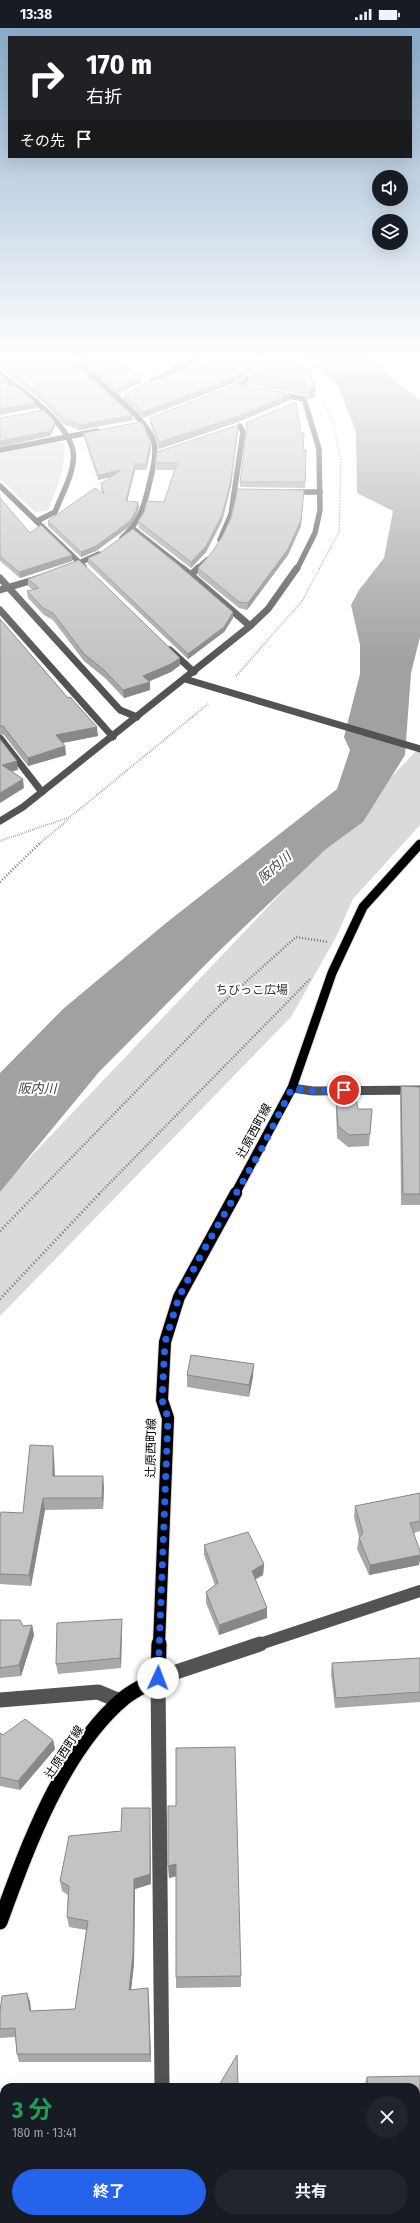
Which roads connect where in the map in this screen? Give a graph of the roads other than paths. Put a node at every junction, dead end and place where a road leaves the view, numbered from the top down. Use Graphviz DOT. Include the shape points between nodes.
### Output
graph roads {
  1 [pos="72,457"];
  2 [pos="153,457"];
  3 [pos="240,457"];
  4 [pos="319,457"];
  5 [pos="0,486"];
  6 [pos="234,491"];
  7 [pos="242,491"];
  8 [pos="285,492"];
  9 [pos="320,492"];
  10 [pos="37,521"];
  11 [pos="133,529"];
  12 [pos="116,543"];
  13 [pos="217,545"];
  14 [pos="104,551"];
  15 [pos="210,555"];
  16 [pos="80,564"];
  17 [pos="87,570"];
  18 [pos="60,571"];
  19 [pos="191,575"];
  20 [pos="46,576"];
  21 [pos="0,578"];
  22 [pos="9,588"];
  23 [pos="0,590"];
  24 [pos="0,610"];
  25 [pos="250,626"];
  26 [pos="167,647"];
  27 [pos="194,672"];
  28 [pos="185,679"];
  29 [pos="137,717"];
  30 [pos="113,737"];
  31 [pos="0,738"];
  32 [pos="420,749"];
  33 [pos="42,792"];
  34 [pos="0,821"];
  35 [pos="420,844"];
  36 [pos="292,1088"];
  37 [pos="420,1090"];
  38 [pos="420,1591"];
  39 [pos="158,1678"];
  40 [pos="0,1700"];
  41 [pos="120,1701"];
  42 [pos="0,1922"];
  43 [pos="162,2083"];
  1 -- 10 [label="street" via="55,512"];
  2 -- 11 [label="street" via="140,518"];
  3 -- 6 [label="street"];
  4 -- 9 [label="street"];
  5 -- 10 [label="street"];
  6 -- 7 [label="street"];
  6 -- 13 [label="street" via="226,528"];
  8 -- 9 [label="street"];
  9 -- 25 [label="street" via="318,524 302,560 283,590"];
  10 -- 16 [label="street"];
  11 -- 12 [label="street"];
  11 -- 19 [label="street"];
  14 -- 16 [label="street"];
  15 -- 19 [label="street"];
  16 -- 17 [label="street"];
  16 -- 18 [label="street"];
  19 -- 25 [label="street"];
  20 -- 22 [label="street"];
  21 -- 22 [label="street"];
  22 -- 23 [label="street"];
  22 -- 29 [label="street" via="120,710"];
  24 -- 30 [label="street"];
  25 -- 27 [label="street"];
  26 -- 27 [label="street"];
  27 -- 28 [label="street"];
  28 -- 29 [label="street"];
  28 -- 32 [label="street"];
  29 -- 30 [label="street"];
  30 -- 33 [label="street"];
  31 -- 33 [label="street"];
  33 -- 34 [label="street" via="23,808"];
  35 -- 36 [label="main road, 辻原西町線" via="362,908 332,973"];
  36 -- 37 [label="street" via="313,1091"];
  36 -- 39 [label="main road, 辻原西町線" via="261,1150 179,1297 165,1342 162,1400 168,1418"];
  38 -- 39 [label="street"];
  39 -- 41 [label="main road, 辻原西町線"];
  39 -- 43 [label="street"];
  40 -- 41 [label="street" via="98,1692"];
  41 -- 42 [label="main road, 辻原西町線" via="83,1744 46,1808"];
}
